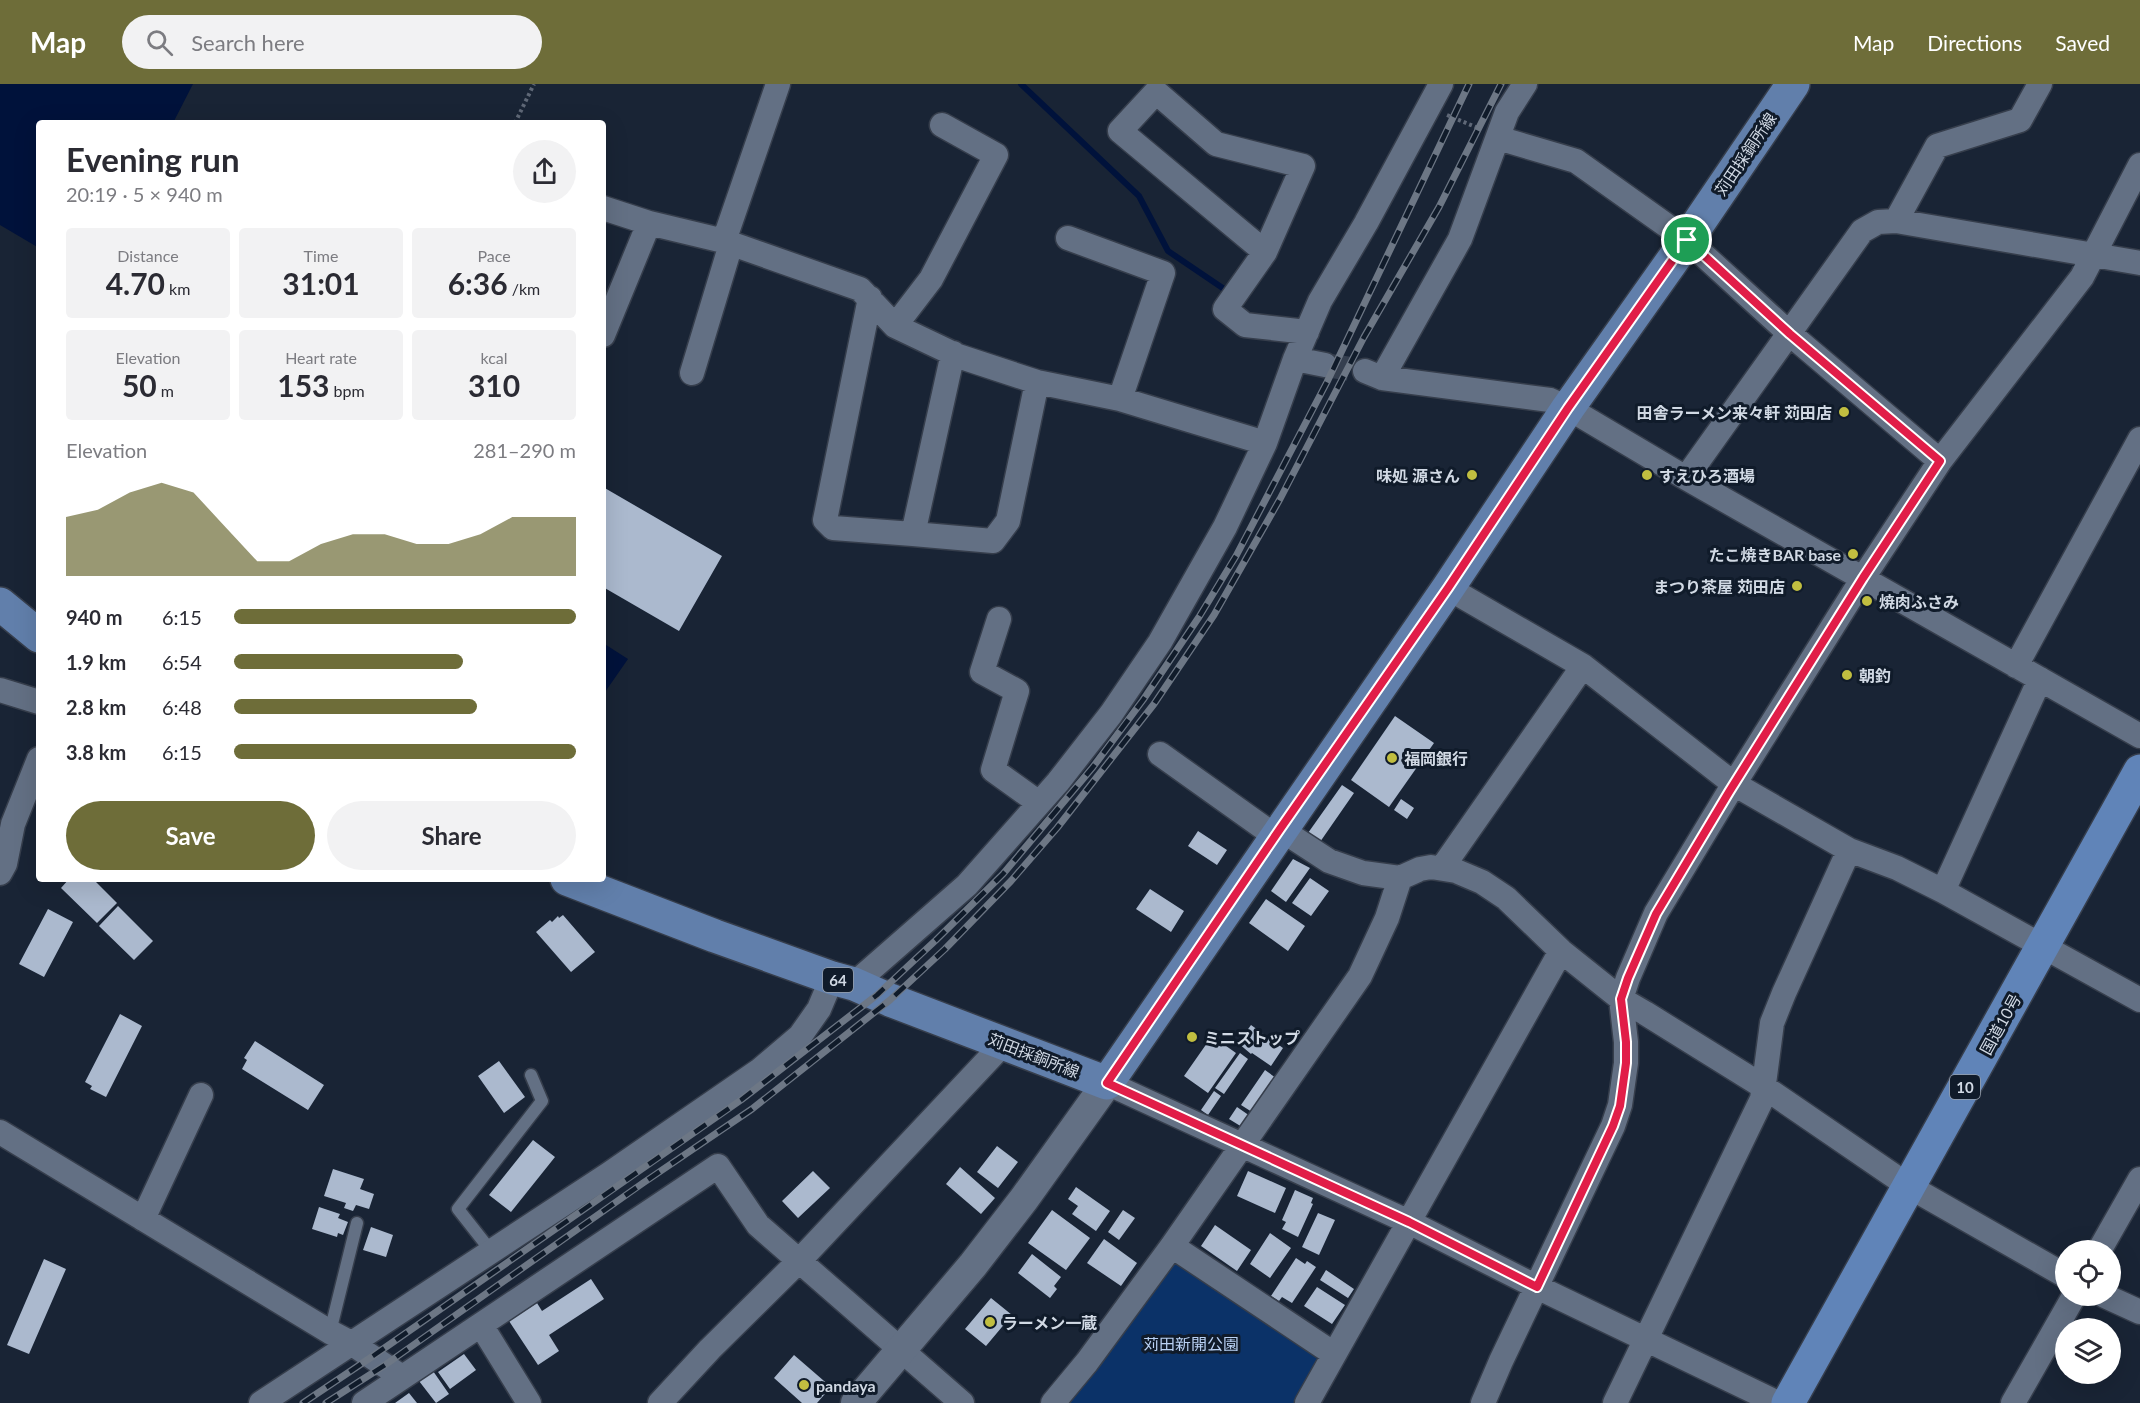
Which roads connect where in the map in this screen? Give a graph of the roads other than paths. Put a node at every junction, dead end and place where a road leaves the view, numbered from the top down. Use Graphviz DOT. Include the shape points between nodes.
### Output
graph roads {
  1 [pos="778,84"];
  2 [pos="1441,84"];
  3 [pos="1525,84"];
  4 [pos="1794,84"];
  5 [pos="2040,84"];
  6 [pos="942,125"];
  7 [pos="1498,138"];
  8 [pos="2140,165"];
  9 [pos="606,209"];
  10 [pos="1896,221"];
  11 [pos="649,223"];
  12 [pos="1068,238"];
  13 [pos="1687,240"];
  14 [pos="728,242"];
  15 [pos="1265,252"];
  16 [pos="2092,255"];
  17 [pos="2140,263"];
  18 [pos="870,298"];
  19 [pos="895,326"];
  20 [pos="606,328"];
  21 [pos="1307,332"];
  22 [pos="1790,334"];
  23 [pos="953,353"];
  24 [pos="1295,359"];
  25 [pos="1325,365"];
  26 [pos="692,373"];
  27 [pos="1037,382"];
  28 [pos="1120,399"];
  29 [pos="1568,408"];
  30 [pos="2140,439"];
  31 [pos="1265,443"];
  32 [pos="1940,461"];
  33 [pos="1686,478"];
  34 [pos="913,534"];
  35 [pos="1863,578"];
  36 [pos="1448,588"];
  37 [pos="0,604"];
  38 [pos="999,619"];
  39 [pos="36,634"];
  40 [pos="1583,666"];
  41 [pos="2016,666"];
  42 [pos="2040,679"];
  43 [pos="0,690"];
  44 [pos="36,701"];
  45 [pos="2140,736"];
  46 [pos="1160,754"];
  47 [pos="36,766"];
  48 [pos="2140,771"];
  49 [pos="1734,784"];
  50 [pos="1039,802"];
  51 [pos="2140,818"];
  52 [pos="1278,832"];
  53 [pos="1849,850"];
  54 [pos="1442,868"];
  55 [pos="0,873"];
  56 [pos="1400,878"];
  57 [pos="575,882"];
  58 [pos="1943,891"];
  59 [pos="1561,951"];
  60 [pos="2053,951"];
  61 [pos="843,981"];
  62 [pos="1621,999"];
  63 [pos="2140,1000"];
  64 [pos="1003,1044"];
  65 [pos="531,1075"];
  66 [pos="1107,1083"];
  67 [pos="1764,1088"];
  68 [pos="201,1095"];
  69 [pos="0,1132"];
  70 [pos="1242,1146"];
  71 [pos="2140,1179"];
  72 [pos="1917,1191"];
  73 [pos="143,1219"];
  74 [pos="1409,1222"];
  75 [pos="357,1223"];
  76 [pos="2106,1240"];
  77 [pos="1172,1246"];
  78 [pos="491,1251"];
  79 [pos="799,1261"];
  80 [pos="2055,1270"];
  81 [pos="1537,1287"];
  82 [pos="2121,1303"];
  83 [pos="2068,1306"];
  84 [pos="2140,1312"];
  85 [pos="480,1325"];
  86 [pos="341,1337"];
  87 [pos="1645,1338"];
  88 [pos="902,1350"];
  89 [pos="1334,1354"];
  90 [pos="402,1377"];
  91 [pos="261,1403"];
  92 [pos="364,1403"];
  93 [pos="529,1403"];
  94 [pos="660,1403"];
  95 [pos="856,1403"];
  96 [pos="962,1403"];
  97 [pos="1053,1403"];
  98 [pos="1307,1403"];
  99 [pos="1483,1403"];
  100 [pos="1615,1403"];
  101 [pos="1778,1403"];
  102 [pos="1788,1403"];
  103 [pos="1807,1403"];
  104 [pos="2013,1403"];
  1 -- 14 [label="street"];
  2 -- 21 [label="street" via="1320,301"];
  3 -- 7 [label="street" via="1507,112"];
  4 -- 13 [label="main road, 苅田採銅所線"];
  5 -- 10 [label="street" via="2020,120 1937,146"];
  6 -- 19 [label="street" via="996,155 930,279"];
  7 -- 13 [label="street" via="1576,161"];
  7 -- 29 [label="street" via="1460,239 1374,375 1550,400"];
  8 -- 16 [label="street"];
  9 -- 11 [label="street"];
  10 -- 16 [label="street"];
  10 -- 22 [label="street" via="1878,222 1862,231"];
  11 -- 14 [label="street"];
  11 -- 20 [label="street"];
  12 -- 28 [label="street" via="1163,273"];
  13 -- 22 [label="street"];
  13 -- 29 [label="main road, 苅田採銅所線"];
  14 -- 18 [label="street" via="860,290"];
  14 -- 26 [label="street"];
  15 -- 15 [label="street" via="1120,131 1156,92 1216,144 1303,166"];
  15 -- 21 [label="street" via="1225,309 1245,325"];
  16 -- 17 [label="street"];
  16 -- 32 [label="street" via="2082,277"];
  18 -- 19 [label="street"];
  18 -- 34 [label="street" via="825,520 833,528"];
  19 -- 23 [label="street"];
  21 -- 24 [label="street"];
  22 -- 32 [label="street"];
  22 -- 33 [label="street"];
  23 -- 27 [label="street"];
  23 -- 34 [label="street"];
  24 -- 25 [label="street"];
  24 -- 31 [label="street"];
  27 -- 28 [label="street"];
  27 -- 34 [label="street" via="1008,521 993,541"];
  28 -- 31 [label="street"];
  29 -- 33 [label="street"];
  29 -- 36 [label="main road, 苅田採銅所線"];
  30 -- 41 [label="street"];
  31 -- 50 [label="street" via="1225,527 1160,642 1111,714"];
  32 -- 35 [label="street"];
  33 -- 35 [label="street"];
  35 -- 41 [label="street"];
  35 -- 49 [label="street"];
  36 -- 40 [label="street"];
  36 -- 52 [label="main road, 苅田採銅所線"];
  37 -- 39 [label="main road"];
  38 -- 50 [label="street" via="982,672 1017,691 993,770"];
  40 -- 49 [label="street"];
  40 -- 54 [label="street"];
  41 -- 42 [label="street"];
  42 -- 45 [label="street"];
  42 -- 58 [label="street"];
  43 -- 44 [label="street"];
  46 -- 52 [label="street"];
  47 -- 55 [label="street" via="13,824"];
  48 -- 60 [label="highway, 国道10号 / 10"];
  49 -- 53 [label="street"];
  49 -- 62 [label="street" via="1656,914"];
  50 -- 61 [label="street" via="967,885"];
  51 -- 60 [label="highway, 国道10号 / 10"];
  52 -- 56 [label="street" via="1338,864 1364,873"];
  52 -- 66 [label="main road, 苅田採銅所線"];
  53 -- 58 [label="street"];
  53 -- 67 [label="street" via="1772,1023"];
  54 -- 56 [label="street" via="1420,868"];
  54 -- 59 [label="street" via="1495,889"];
  56 -- 70 [label="street" via="1379,938 1360,976"];
  57 -- 61 [label="main road, 苅田採銅所線 / 64"];
  58 -- 60 [label="street"];
  59 -- 62 [label="street"];
  59 -- 74 [label="street"];
  60 -- 63 [label="street"];
  60 -- 72 [label="highway, 国道10号 / 10"];
  61 -- 64 [label="main road, 苅田採銅所線 / 64"];
  61 -- 78 [label="street" via="800,1036 760,1070"];
  62 -- 67 [label="street"];
  62 -- 81 [label="street" via="1626,1042 1620,1106"];
  64 -- 66 [label="main road, 苅田採銅所線 / 64"];
  64 -- 79 [label="street"];
  65 -- 78 [label="lane" via="542,1101 458,1209"];
  66 -- 70 [label="street"];
  66 -- 88 [label="street" via="1024,1200"];
  67 -- 72 [label="street"];
  67 -- 87 [label="street"];
  68 -- 73 [label="street"];
  69 -- 73 [label="street"];
  70 -- 74 [label="street"];
  70 -- 77 [label="street"];
  71 -- 76 [label="street"];
  72 -- 80 [label="street"];
  72 -- 102 [label="highway, 国道10号 / 10"];
  72 -- 103 [label="highway, 国道10号 / 10"];
  73 -- 86 [label="street"];
  74 -- 81 [label="street"];
  74 -- 89 [label="street"];
  75 -- 86 [label="lane"];
  77 -- 89 [label="street"];
  77 -- 97 [label="street"];
  78 -- 86 [label="street"];
  79 -- 85 [label="street" via="758,1225 718,1166"];
  79 -- 88 [label="street"];
  79 -- 94 [label="street"];
  81 -- 87 [label="street"];
  81 -- 99 [label="street"];
  82 -- 84 [label="street"];
  83 -- 104 [label="street"];
  85 -- 90 [label="street"];
  85 -- 93 [label="street"];
  86 -- 90 [label="street"];
  86 -- 91 [label="street"];
  87 -- 100 [label="street"];
  87 -- 101 [label="street"];
  88 -- 95 [label="street"];
  88 -- 96 [label="street"];
  89 -- 98 [label="street"];
  90 -- 92 [label="street"];
}
